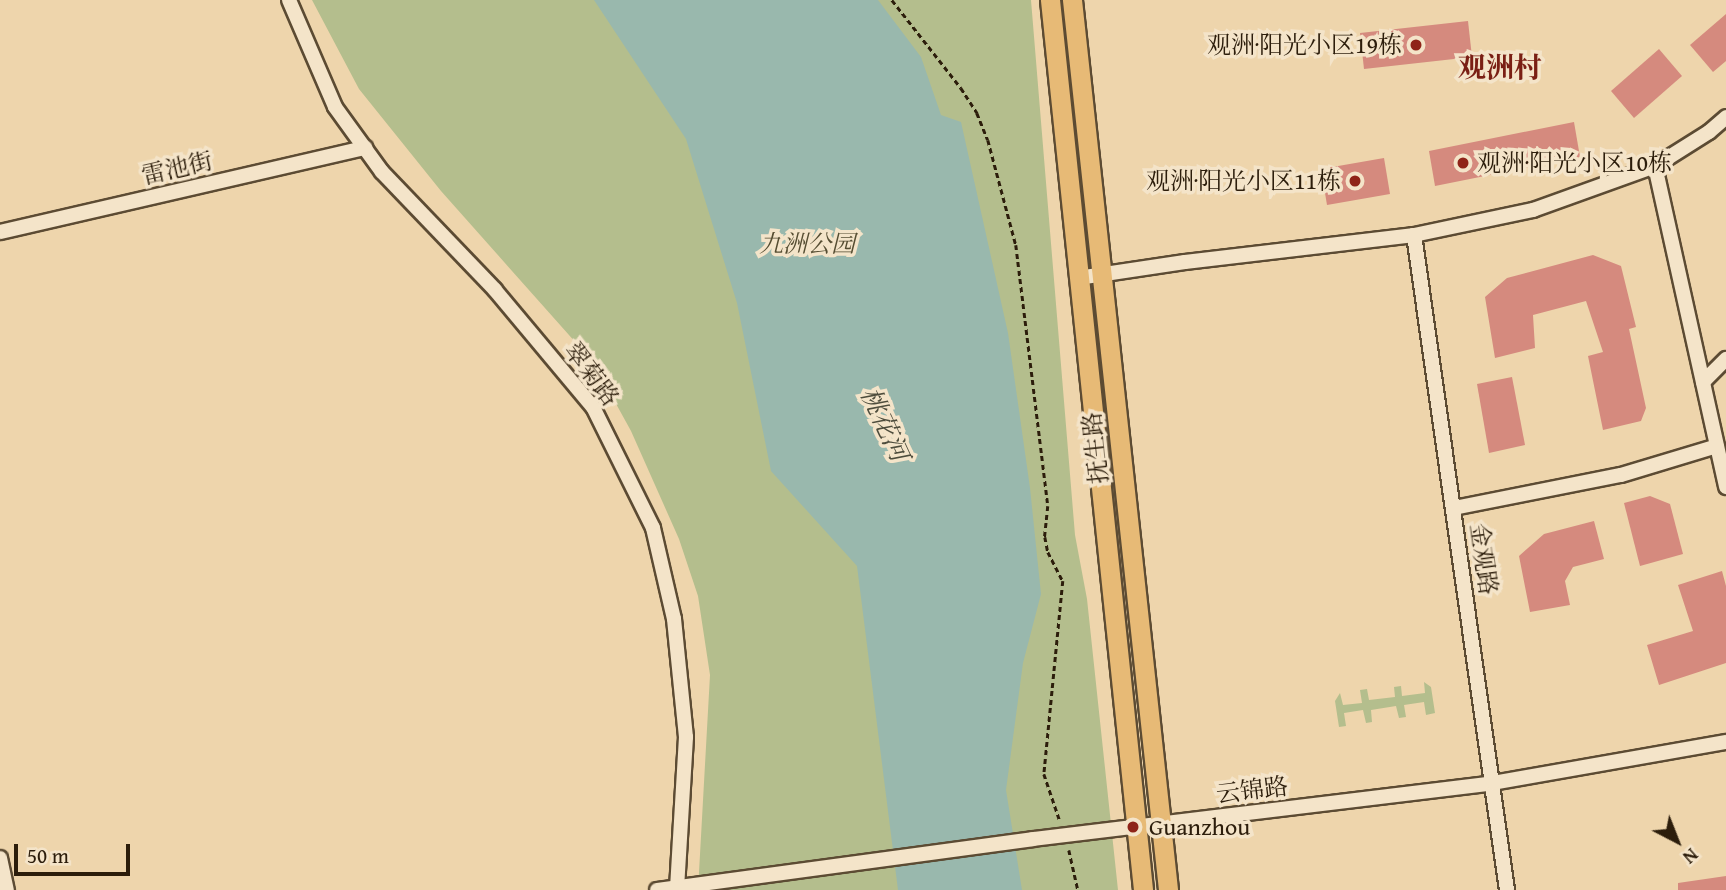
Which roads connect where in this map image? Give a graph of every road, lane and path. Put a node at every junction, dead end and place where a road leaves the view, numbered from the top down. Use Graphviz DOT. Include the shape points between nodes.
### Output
graph roads {
  1 [pos="289,0"];
  2 [pos="892,0"];
  3 [pos="1050,0"];
  4 [pos="1072,0"];
  5 [pos="1726,117"];
  6 [pos="365,148"];
  7 [pos="1655,166"];
  8 [pos="0,232"];
  9 [pos="1414,234"];
  10 [pos="1101,275"];
  11 [pos="1078,278"];
  12 [pos="1726,359"];
  13 [pos="1703,382"];
  14 [pos="1717,446"];
  15 [pos="1726,487"];
  16 [pos="1454,508"];
  17 [pos="1726,742"];
  18 [pos="1493,783"];
  19 [pos="1161,824"];
  20 [pos="1137,826"];
  21 [pos="1065,835"];
  22 [pos="0,858"];
  23 [pos="677,888"];
  24 [pos="7,890"];
  25 [pos="657,890"];
  26 [pos="1078,890"];
  27 [pos="1143,890"];
  28 [pos="1168,890"];
  29 [pos="1507,890"];
  1 -- 6 [label="street, 翠菊路" via="335,107"];
  2 -- 21 [label="path" via="976,113 988,140 1016,244 1048,506 1045,537 1063,581 1044,774"];
  3 -- 11 [label="main road, 抚生路"];
  4 -- 10 [label="main road, 抚生路"];
  5 -- 7 [label="street"];
  6 -- 8 [label="street, 雷池街"];
  6 -- 23 [label="street, 翠菊路" via="382,172 495,290 593,407 653,528 674,619 686,737"];
  7 -- 9 [label="street" via="1533,210"];
  7 -- 13 [label="street"];
  9 -- 10 [label="street"];
  9 -- 16 [label="street, 金观路"];
  10 -- 11 [label="street"];
  10 -- 19 [label="main road, 抚生路"];
  11 -- 20 [label="main road, 抚生路"];
  12 -- 13 [label="street"];
  13 -- 14 [label="street"];
  14 -- 15 [label="street"];
  14 -- 16 [label="street" via="1621,475"];
  16 -- 18 [label="street, 金观路"];
  17 -- 18 [label="street, 云锦路"];
  18 -- 19 [label="street, 云锦路"];
  18 -- 29 [label="street, 金观路"];
  19 -- 20 [label="street, 云锦路"];
  19 -- 28 [label="main road, 抚生路"];
  20 -- 21 [label="street, 云锦路"];
  20 -- 27 [label="main road, 抚生路"];
  21 -- 23 [label="street, 云锦路"];
  21 -- 26 [label="path"];
  22 -- 24 [label="street"];
  23 -- 25 [label="street, 云锦路"];
}
